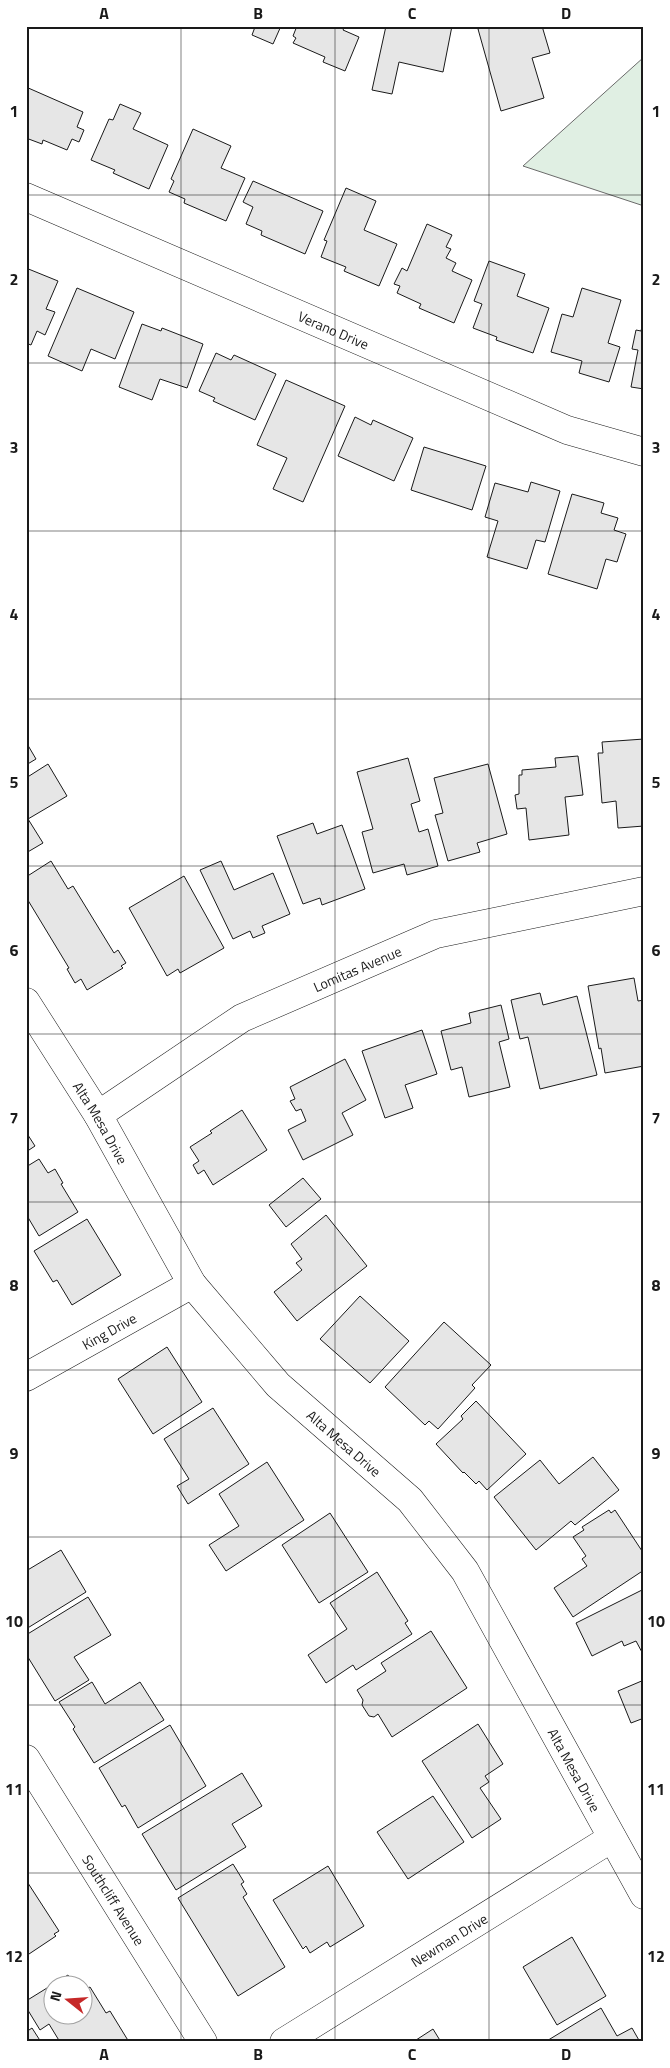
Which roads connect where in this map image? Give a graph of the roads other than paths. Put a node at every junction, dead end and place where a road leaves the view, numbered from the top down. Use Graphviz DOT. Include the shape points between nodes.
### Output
graph roads {
  1 [pos="26,197"];
  2 [pos="644,452"];
  3 [pos="644,891"];
  4 [pos="26,1002"];
  5 [pos="98,1115"];
  6 [pos="192,1284"];
  7 [pos="26,1377"];
  8 [pos="28,1767"];
  9 [pos="612,1838"];
  10 [pos="644,1894"];
  11 [pos="203,2042"];
  12 [pos="284,2042"];
  1 -- 2 [label="street, Verano Drive" via="567,430"];
  3 -- 5 [label="street, Lomitas Avenue" via="436,934 242,1018"];
  4 -- 5 [label="street, Alta Mesa Drive"];
  5 -- 6 [label="street, Alta Mesa Drive"];
  6 -- 7 [label="street, King Drive"];
  6 -- 9 [label="street, Alta Mesa Drive" via="278,1385 410,1500 465,1571"];
  8 -- 11 [label="street, Southcliff Avenue"];
  9 -- 10 [label="street, Alta Mesa Drive"];
  9 -- 12 [label="street, Newman Drive"];
}
